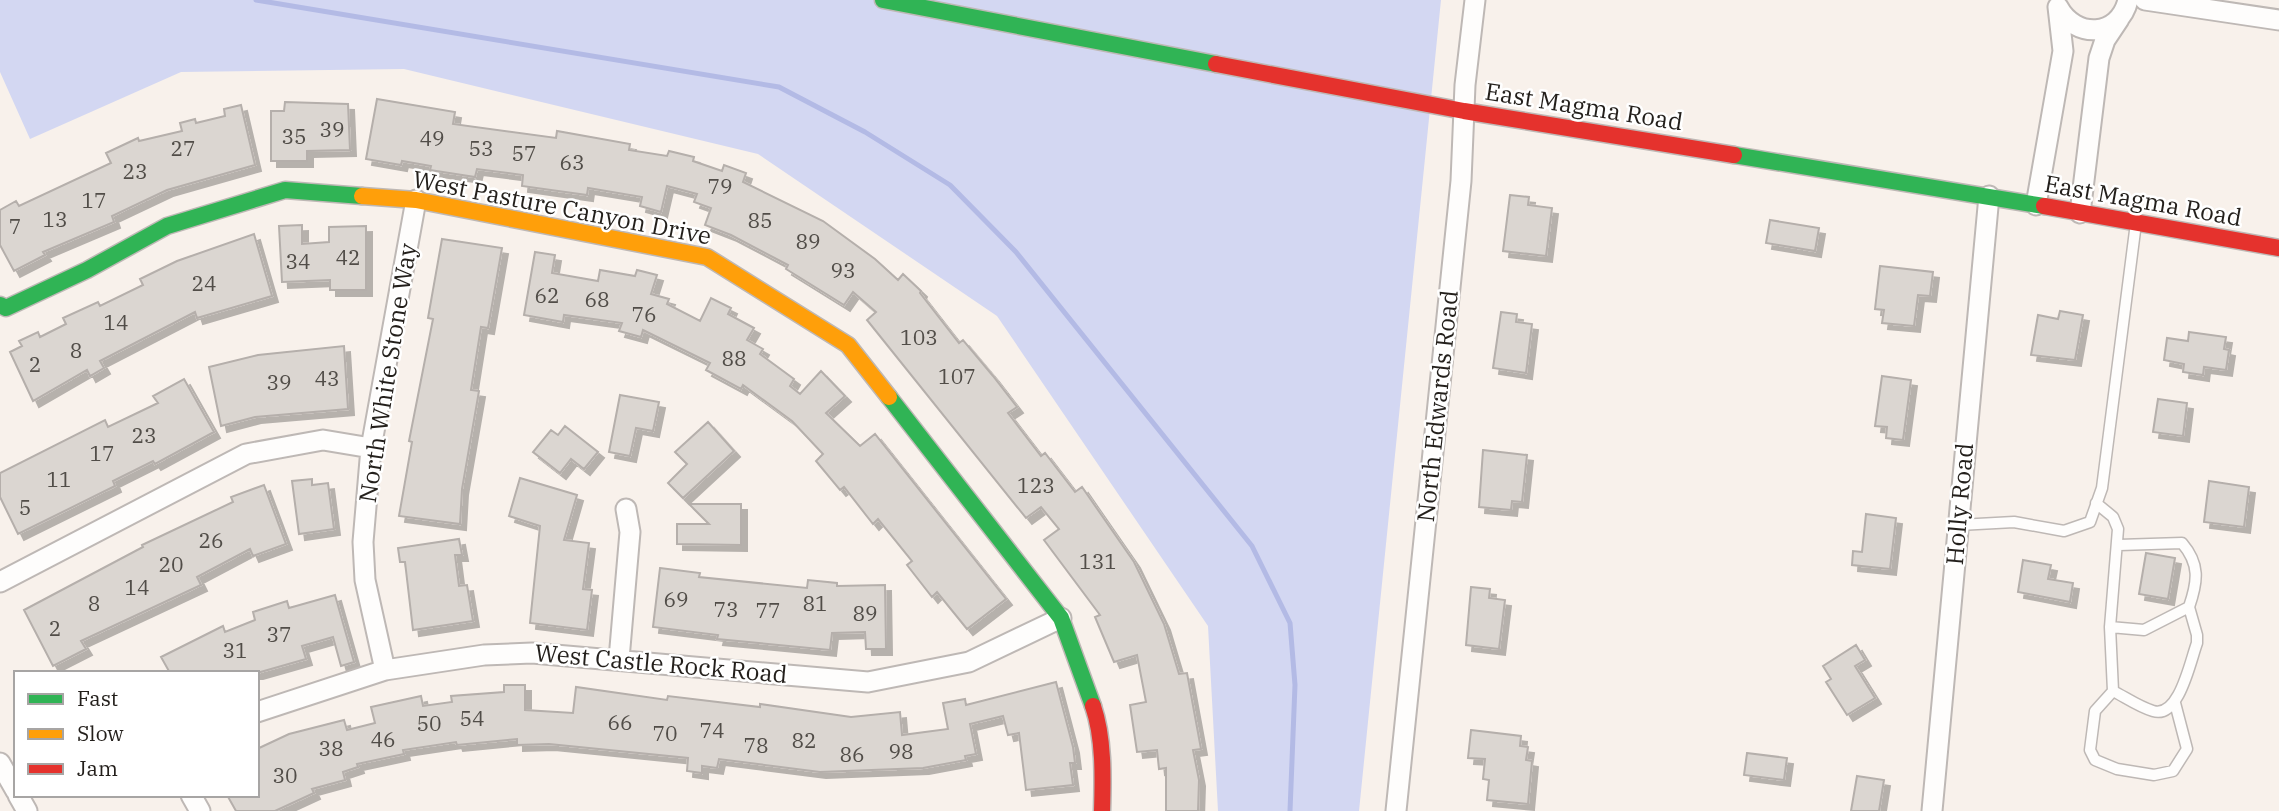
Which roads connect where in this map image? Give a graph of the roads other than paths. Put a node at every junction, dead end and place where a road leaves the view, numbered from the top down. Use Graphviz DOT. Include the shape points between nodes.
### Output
graph roads {
  1 [pos="883,0"];
  2 [pos="1475,0"];
  3 [pos="2128,0"];
  4 [pos="2145,0"];
  5 [pos="2057,4"];
  6 [pos="2119,19"];
  7 [pos="2279,20"];
  8 [pos="1464,111"];
  9 [pos="1989,196"];
  10 [pos="416,200"];
  11 [pos="2036,205"];
  12 [pos="2080,213"];
  13 [pos="2136,223"];
  14 [pos="2279,248"];
  15 [pos="3,306"];
  16 [pos="371,448"];
  17 [pos="2096,503"];
  18 [pos="626,509"];
  19 [pos="1958,525"];
  20 [pos="2119,545"];
  21 [pos="0,582"];
  22 [pos="2189,607"];
  23 [pos="1060,618"];
  24 [pos="2110,627"];
  25 [pos="619,659"];
  26 [pos="386,670"];
  27 [pos="2113,691"];
  28 [pos="2175,703"];
  29 [pos="259,711"];
  30 [pos="0,763"];
  31 [pos="14,788"];
  32 [pos="1101,811"];
  33 [pos="1396,811"];
  34 [pos="1932,811"];
  1 -- 8 [label="street, East Magma Road"];
  2 -- 8 [label="street, North Edwards Road"];
  3 -- 6 [label="street"];
  4 -- 7 [label="street"];
  5 -- 6 [label="street" via="2064,18 2085,30 2098,31"];
  5 -- 11 [label="street" via="2063,51"];
  6 -- 12 [label="street" via="2099,58"];
  8 -- 9 [label="street, East Magma Road"];
  8 -- 33 [label="street, North Edwards Road" via="1461,181"];
  9 -- 11 [label="street, East Magma Road"];
  9 -- 19 [label="street, Holly Road"];
  10 -- 15 [label="street, West Pasture Canyon Drive" via="285,190 167,226 88,270"];
  10 -- 16 [label="street, North White Stone Way"];
  10 -- 23 [label="street, West Pasture Canyon Drive" via="707,257 848,345"];
  11 -- 12 [label="street, East Magma Road"];
  12 -- 13 [label="street, East Magma Road"];
  13 -- 14 [label="street, East Magma Road"];
  13 -- 17 [label="lane" via="2102,488"];
  16 -- 21 [label="street" via="323,440 246,454"];
  16 -- 26 [label="street, North White Stone Way" via="363,542 365,580"];
  17 -- 19 [label="lane" via="2090,522 2064,531 2014,522"];
  17 -- 20 [label="lane" via="2113,517"];
  18 -- 25 [label="street" via="630,531"];
  19 -- 34 [label="street, Holly Road"];
  20 -- 22 [label="lane" via="2182,543 2195,558 2197,578"];
  20 -- 24 [label="lane"];
  22 -- 24 [label="lane" via="2144,630"];
  22 -- 28 [label="lane" via="2197,643"];
  23 -- 25 [label="street, West Castle Rock Road" via="969,662 868,682"];
  23 -- 32 [label="street, West Pasture Canyon Drive" via="1097,718"];
  24 -- 27 [label="lane"];
  25 -- 26 [label="street, West Castle Rock Road" via="484,654"];
  26 -- 29 [label="street, West Castle Rock Road"];
  27 -- 28 [label="lane" via="2154,712 2171,709"];
  27 -- 28 [label="lane" via="2095,711 2090,750 2095,760 2117,769 2154,775 2173,771 2187,749"];
  30 -- 31 [label="street"];
}
